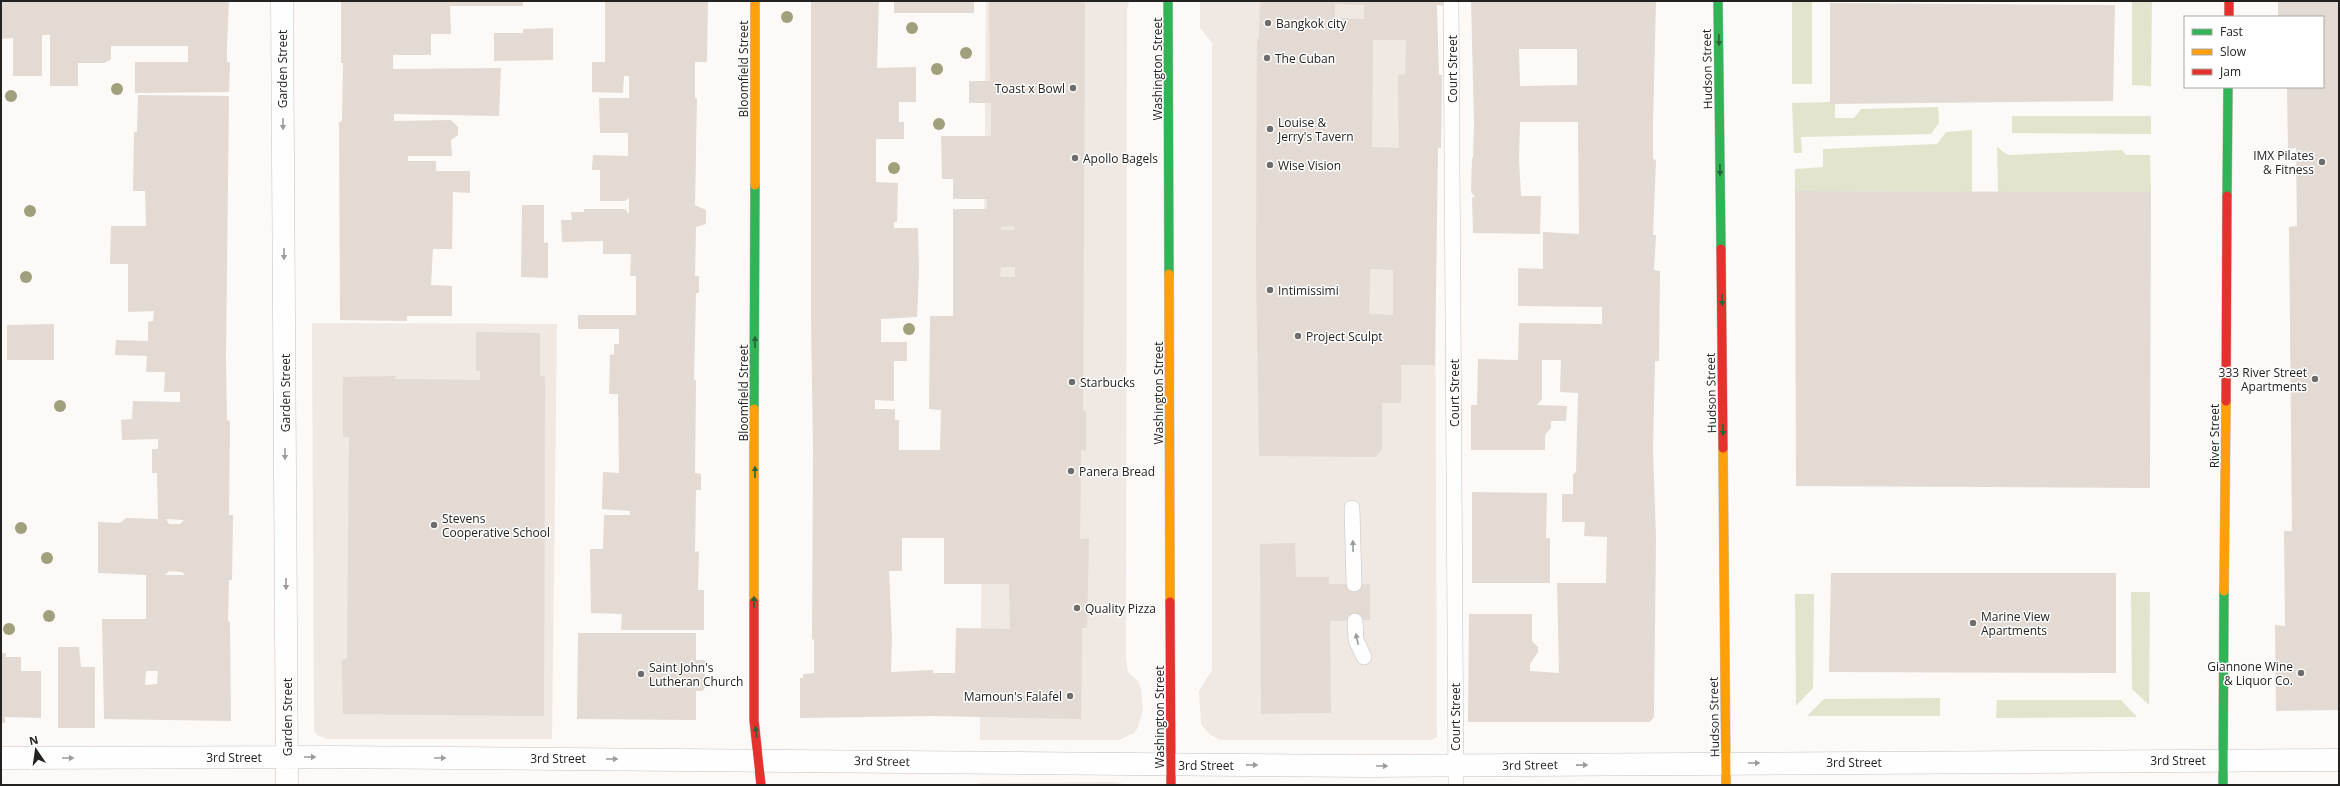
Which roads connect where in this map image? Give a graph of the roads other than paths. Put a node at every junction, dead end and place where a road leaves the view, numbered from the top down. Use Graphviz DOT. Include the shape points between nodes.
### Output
graph roads {
  1 [pos="282,1"];
  2 [pos="755,1"];
  3 [pos="1168,1"];
  4 [pos="1451,1"];
  5 [pos="1718,1"];
  6 [pos="2229,1"];
  7 [pos="2229,16"];
  8 [pos="2228,88"];
  9 [pos="1352,508"];
  10 [pos="1354,584"];
  11 [pos="1355,621"];
  12 [pos="1364,657"];
  13 [pos="287,757"];
  14 [pos="1,758"];
  15 [pos="759,760"];
  16 [pos="2223,760"];
  17 [pos="2339,760"];
  18 [pos="1727,763"];
  19 [pos="1171,775"];
  20 [pos="1456,775"];
  21 [pos="287,785"];
  22 [pos="761,785"];
  23 [pos="1726,785"];
  24 [pos="2223,785"];
  1 -- 13 [label="street, Garden Street, one-way"];
  15 -- 2 [label="street, Bloomfield Street, one-way" via="754,720"];
  3 -- 19 [label="street, Washington Street"];
  4 -- 20 [label="lane, Court Street"];
  5 -- 18 [label="street, Hudson Street, one-way"];
  6 -- 7 [label="street"];
  8 -- 16 [label="street, River Street"];
  10 -- 9 [label="lane, one-way"];
  12 -- 11 [label="lane, one-way" via="1356,640"];
  14 -- 13 [label="street, 3rd Street, one-way"];
  13 -- 15 [label="street, 3rd Street, one-way"];
  13 -- 21 [label="street, Garden Street"];
  15 -- 19 [label="street, 3rd Street"];
  15 -- 22 [label="street, Bloomfield Street"];
  16 -- 17 [label="street, 3rd Street"];
  18 -- 16 [label="street, 3rd Street, one-way"];
  16 -- 24 [label="street, River Street"];
  20 -- 18 [label="street, 3rd Street, one-way"];
  18 -- 23 [label="street, Hudson Street"];
  19 -- 20 [label="street, 3rd Street, one-way"];
}
